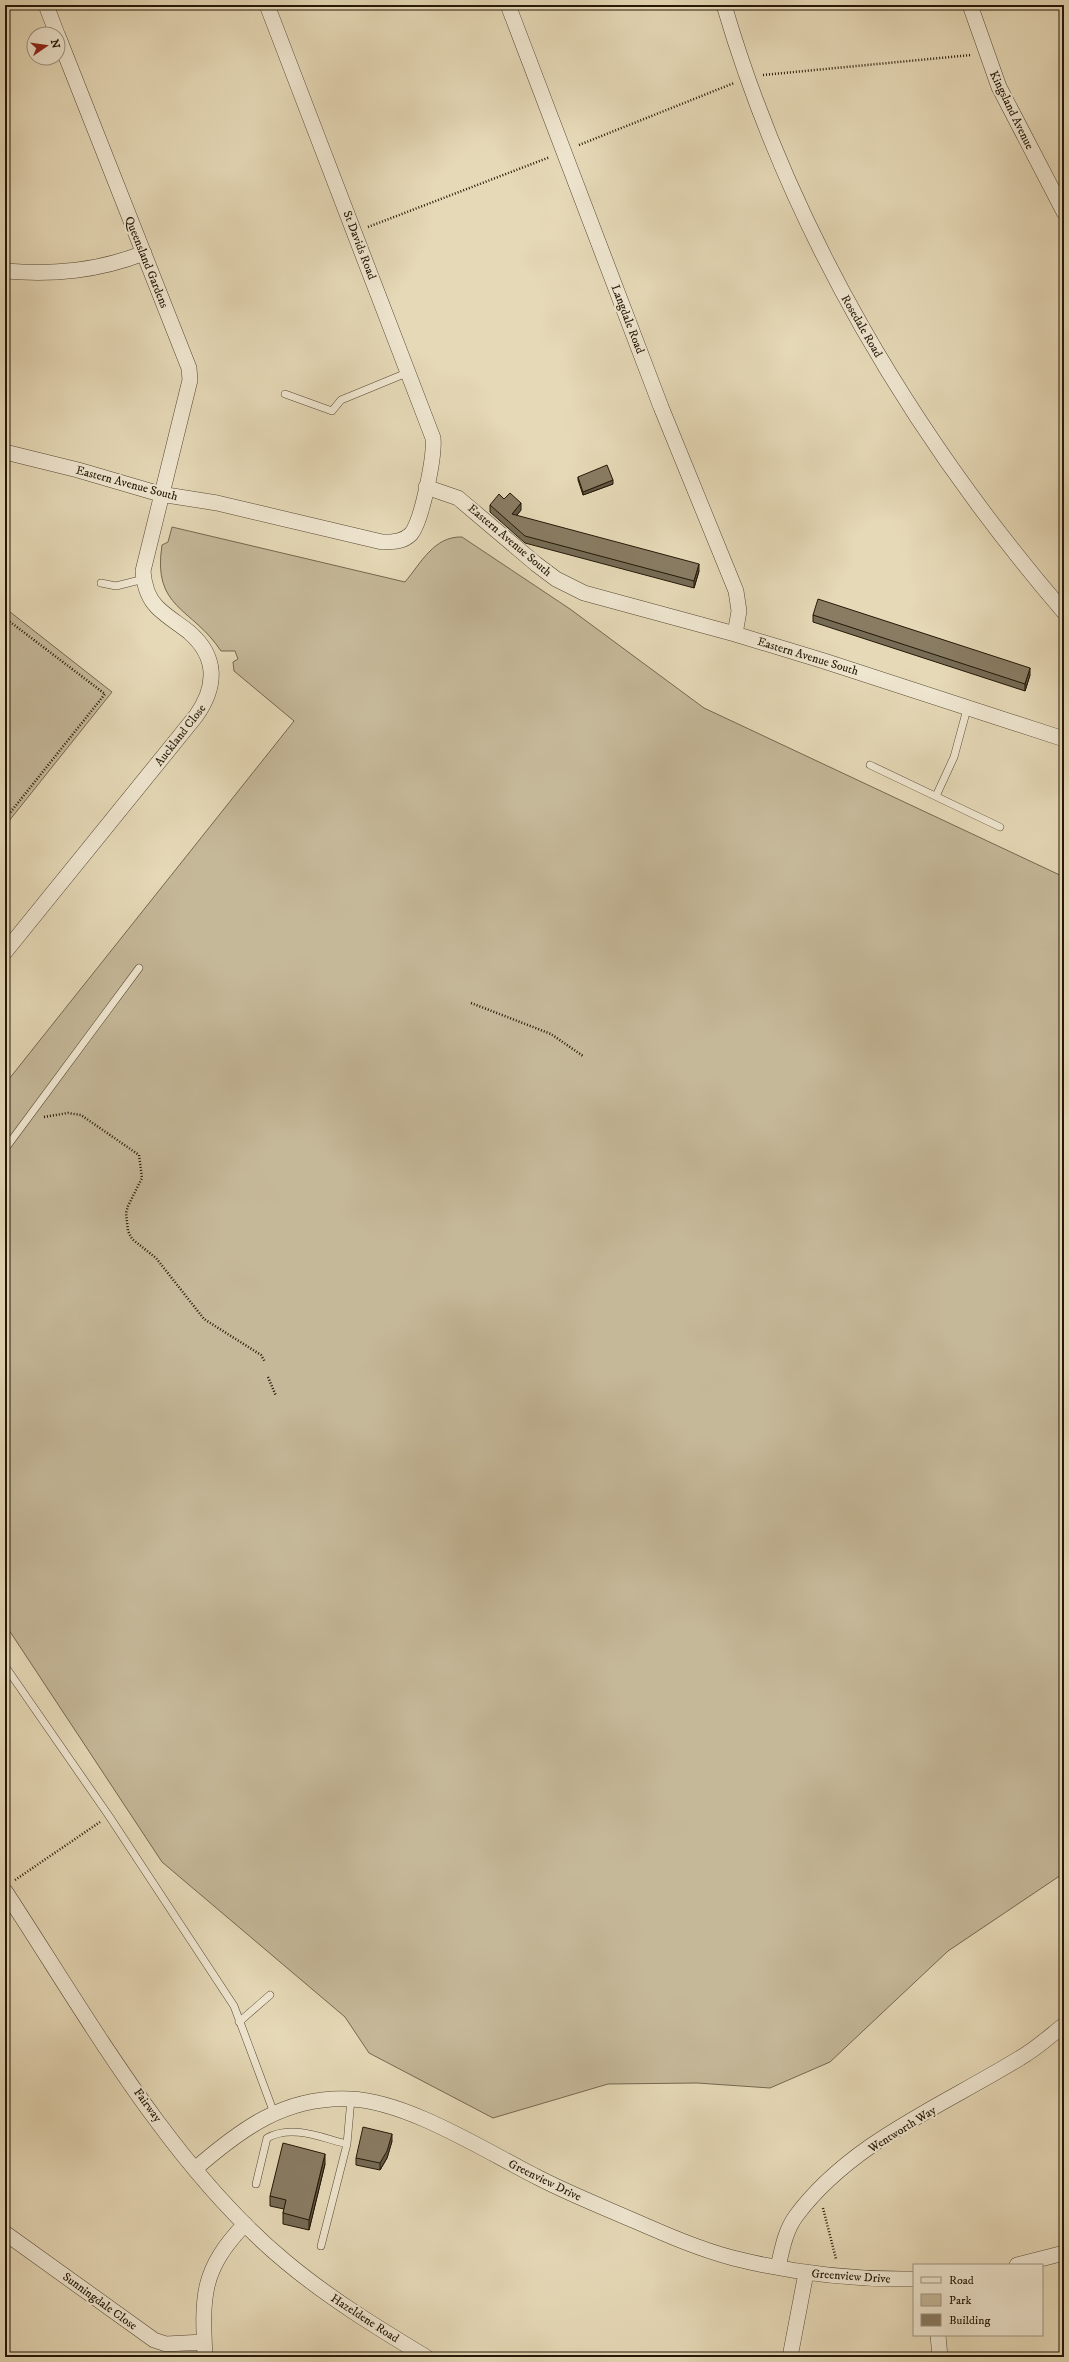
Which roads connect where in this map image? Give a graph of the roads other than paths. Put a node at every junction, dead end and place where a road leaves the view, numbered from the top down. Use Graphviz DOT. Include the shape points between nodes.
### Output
graph roads {
  1 [pos="46,5"];
  2 [pos="267,5"];
  3 [pos="508,5"];
  4 [pos="724,5"];
  5 [pos="970,5"];
  6 [pos="54,26"];
  7 [pos="66,55"];
  8 [pos="1064,212"];
  9 [pos="144,253"];
  10 [pos="5,271"];
  11 [pos="409,372"];
  12 [pos="285,394"];
  13 [pos="5,452"];
  14 [pos="426,487"];
  15 [pos="160,494"];
  16 [pos="144,579"];
  17 [pos="101,582"];
  18 [pos="1064,612"];
  19 [pos="735,634"];
  20 [pos="967,709"];
  21 [pos="1064,739"];
  22 [pos="870,765"];
  23 [pos="936,796"];
  24 [pos="1000,827"];
  25 [pos="5,952"];
  26 [pos="139,968"];
  27 [pos="5,1149"];
  28 [pos="5,1666"];
  29 [pos="8,1887"];
  30 [pos="270,1996"];
  31 [pos="239,2022"];
  32 [pos="1064,2025"];
  33 [pos="351,2098"];
  34 [pos="274,2113"];
  35 [pos="347,2144"];
  36 [pos="195,2168"];
  37 [pos="256,2184"];
  38 [pos="245,2224"];
  39 [pos="5,2232"];
  40 [pos="321,2246"];
  41 [pos="1064,2253"];
  42 [pos="1021,2264"];
  43 [pos="778,2267"];
  44 [pos="806,2273"];
  45 [pos="913,2280"];
  46 [pos="324,2292"];
  47 [pos="938,2336"];
  48 [pos="204,2342"];
  49 [pos="205,2357"];
  50 [pos="426,2357"];
  51 [pos="790,2357"];
  52 [pos="940,2357"];
  1 -- 6 [label="street, Queensland Gardens"];
  2 -- 11 [label="street, St Davids Road"];
  3 -- 19 [label="street, Langdale Road" via="661,407 736,591 739,610"];
  4 -- 18 [label="street, Rosedale Road" via="747,77 785,174 855,316 938,449 1021,562"];
  5 -- 8 [label="street, Kingsland Avenue" via="986,54 1015,118"];
  7 -- 9 [label="street, Queensland Gardens"];
  9 -- 10 [label="street" via="121,262 68,273"];
  9 -- 15 [label="street, Queensland Gardens" via="190,368 190,380"];
  11 -- 12 [label="lane" via="341,400 332,411"];
  11 -- 14 [label="street, St Davids Road" via="433,438 434,454"];
  13 -- 15 [label="street, Eastern Avenue South"];
  14 -- 15 [label="street, Eastern Avenue South" via="414,530 406,538 392,542 217,503"];
  14 -- 19 [label="street, Eastern Avenue South" via="458,498 556,579 599,599"];
  15 -- 16 [label="street, Auckland Close" via="144,562"];
  16 -- 17 [label="lane" via="116,586"];
  16 -- 25 [label="street, Auckland Close" via="157,607 189,633 204,650 212,671 209,696 196,716"];
  19 -- 20 [label="street, Eastern Avenue South"];
  20 -- 21 [label="street, Eastern Avenue South"];
  20 -- 23 [label="lane" via="954,757"];
  22 -- 23 [label="lane"];
  23 -- 24 [label="lane"];
  26 -- 27 [label="lane"];
  28 -- 31 [label="lane" via="110,1816 234,2006"];
  29 -- 36 [label="street, Fairway" via="146,2104"];
  30 -- 31 [label="lane"];
  31 -- 34 [label="lane"];
  32 -- 43 [label="street, Wentworth Way" via="1022,2057 878,2142 819,2191 796,2217 783,2241"];
  33 -- 34 [label="street, Greenview Drive" via="319,2101"];
  33 -- 35 [label="lane"];
  33 -- 43 [label="street, Greenview Drive" via="387,2106 434,2124 540,2179 681,2241 734,2258"];
  34 -- 36 [label="street, Greenview Drive" via="245,2128"];
  35 -- 37 [label="lane" via="290,2131 277,2132 267,2138"];
  35 -- 40 [label="lane"];
  36 -- 38 [label="street, Fairway"];
  38 -- 46 [label="street, Fairway"];
  38 -- 48 [label="street" via="226,2244 215,2261 207,2282"];
  39 -- 48 [label="street, Sunningdale Close" via="154,2340 166,2344"];
  41 -- 42 [label="street"];
  43 -- 44 [label="street, Greenview Drive"];
  44 -- 45 [label="street, Greenview Drive"];
  44 -- 51 [label="street"];
  46 -- 50 [label="street, Hazeldene Road"];
  47 -- 52 [label="street"];
  48 -- 49 [label="street"];
}
